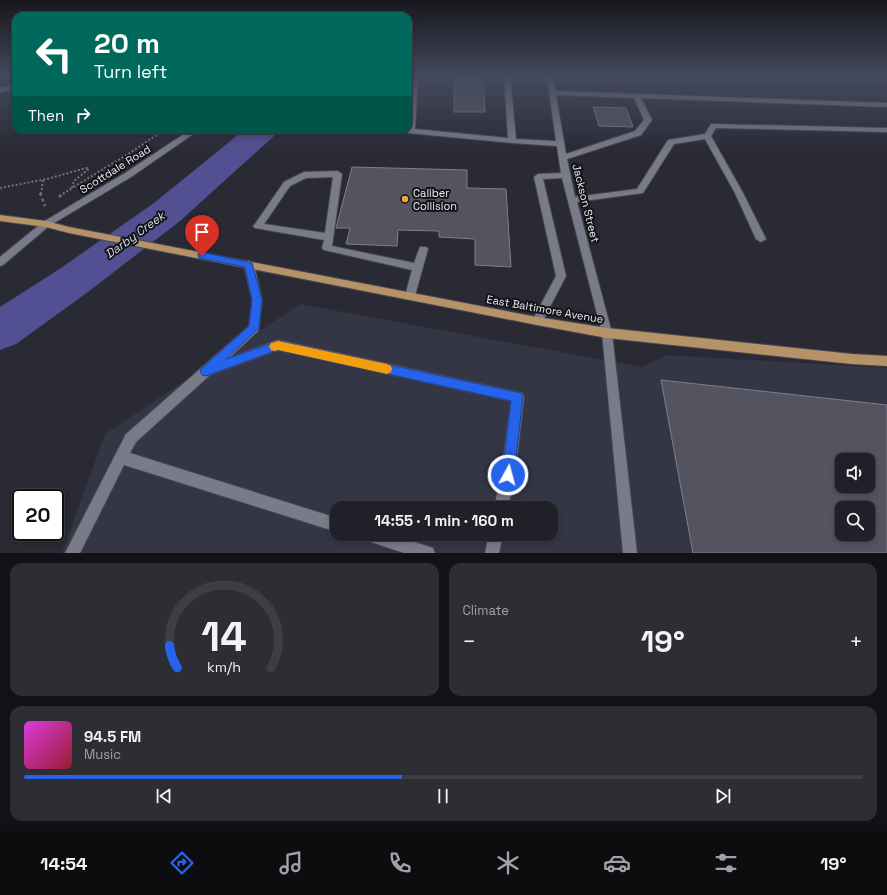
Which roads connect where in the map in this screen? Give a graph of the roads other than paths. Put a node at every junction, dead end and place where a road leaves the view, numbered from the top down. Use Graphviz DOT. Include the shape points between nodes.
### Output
graph roads {
  1 [pos="414,102"];
  2 [pos="509,102"];
  3 [pos="555,102"];
  4 [pos="639,102"];
  5 [pos="798,102"];
  6 [pos="887,105"];
  7 [pos="887,130"];
  8 [pos="412,131"];
  9 [pos="412,131"];
  10 [pos="189,134"];
  11 [pos="707,136"];
  12 [pos="512,141"];
  13 [pos="561,144"];
  14 [pos="563,158"];
  15 [pos="565,175"];
  16 [pos="572,200"];
  17 [pos="0,218"];
  18 [pos="46,224"];
  19 [pos="329,237"];
  20 [pos="761,239"];
  21 [pos="423,249"];
  22 [pos="0,262"];
  23 [pos="249,265"];
  24 [pos="418,267"];
  25 [pos="410,296"];
  26 [pos="537,321"];
  27 [pos="607,333"];
  28 [pos="887,361"];
  29 [pos="206,371"];
  30 [pos="121,457"];
  31 [pos="502,501"];
  32 [pos="330,523"];
  33 [pos="389,541"];
  34 [pos="495,541"];
  35 [pos="72,553"];
  36 [pos="428,553"];
  37 [pos="492,553"];
  38 [pos="630,553"];
  1 -- 9 [label="street"];
  2 -- 12 [label="street"];
  3 -- 13 [label="street, Jackson Street"];
  4 -- 14 [label="street" via="648,120 638,133"];
  5 -- 6 [label="street"];
  7 -- 11 [label="street" via="714,126"];
  8 -- 12 [label="street"];
  10 -- 18 [label="street, Scottdale Road" via="128,175"];
  11 -- 16 [label="street" via="671,142 640,192"];
  11 -- 20 [label="street"];
  12 -- 13 [label="street"];
  13 -- 14 [label="street, Jackson Street"];
  14 -- 15 [label="street, Jackson Street"];
  15 -- 16 [label="street, Jackson Street"];
  15 -- 26 [label="street" via="538,178 561,276"];
  16 -- 27 [label="street, Jackson Street"];
  17 -- 18 [label="main road, East Baltimore Avenue"];
  18 -- 22 [label="street, Scottdale Road"];
  18 -- 23 [label="main road, East Baltimore Avenue"];
  19 -- 19 [label="street" via="338,174 304,175 287,184 258,226"];
  19 -- 24 [label="street" via="327,248"];
  21 -- 24 [label="street"];
  23 -- 25 [label="main road, East Baltimore Avenue"];
  23 -- 29 [label="street" via="257,300 254,328"];
  24 -- 25 [label="street"];
  25 -- 26 [label="main road, East Baltimore Avenue"];
  26 -- 27 [label="main road, East Baltimore Avenue"];
  27 -- 28 [label="main road, East Baltimore Avenue"];
  27 -- 38 [label="street, Jackson Street"];
  29 -- 30 [label="street" via="131,438"];
  29 -- 31 [label="street" via="278,345 518,397"];
  30 -- 32 [label="street"];
  30 -- 35 [label="street"];
  33 -- 36 [label="street"];
  34 -- 37 [label="street"];
}
